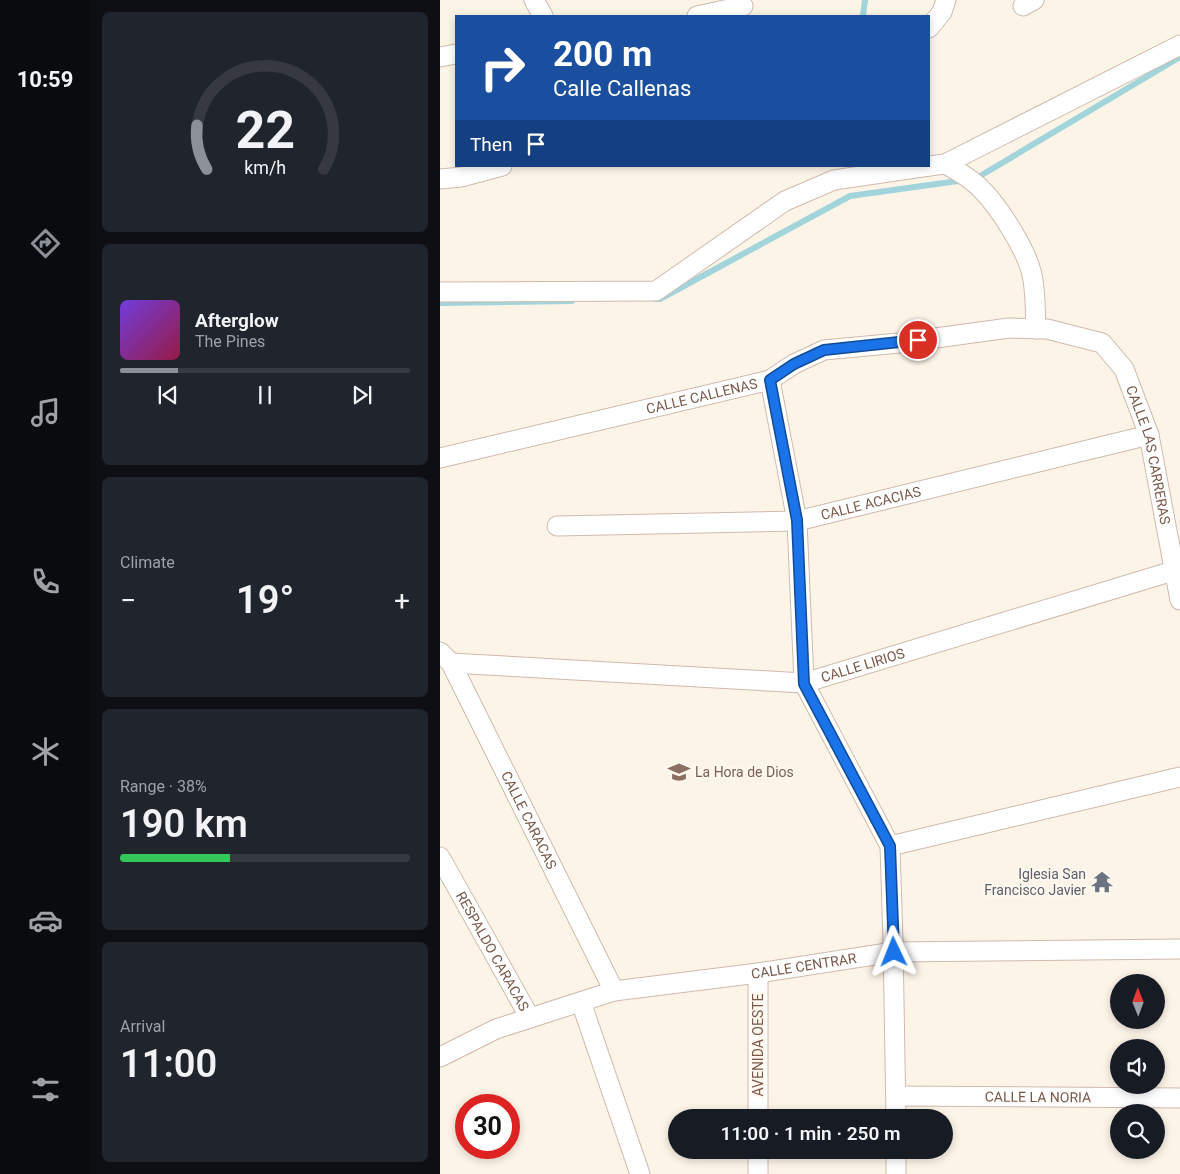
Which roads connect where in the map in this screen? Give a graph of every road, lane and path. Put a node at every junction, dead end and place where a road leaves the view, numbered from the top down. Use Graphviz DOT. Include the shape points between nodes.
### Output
graph roads {
  1 [pos="534,0"];
  2 [pos="946,0"];
  3 [pos="744,7"];
  4 [pos="542,15"];
  5 [pos="702,15"];
  6 [pos="930,27"];
  7 [pos="1177,53"];
  8 [pos="455,54"];
  9 [pos="440,57"];
  10 [pos="934,165"];
  11 [pos="498,167"];
  12 [pos="921,167"];
  13 [pos="440,179"];
  14 [pos="440,292"];
  15 [pos="1036,329"];
  16 [pos="1078,336"];
  17 [pos="770,380"];
  18 [pos="1149,435"];
  19 [pos="440,458"];
  20 [pos="797,520"];
  21 [pos="558,526"];
  22 [pos="1174,571"];
  23 [pos="1180,600"];
  24 [pos="446,657"];
  25 [pos="804,684"];
  26 [pos="1180,777"];
  27 [pos="890,846"];
  28 [pos="440,857"];
  29 [pos="1180,949"];
  30 [pos="894,952"];
  31 [pos="758,973"];
  32 [pos="614,991"];
  33 [pos="581,1002"];
  34 [pos="530,1018"];
  35 [pos="440,1057"];
  36 [pos="896,1096"];
  37 [pos="1180,1098"];
  38 [pos="758,1109"];
  39 [pos="896,1109"];
  40 [pos="758,1159"];
  41 [pos="896,1159"];
  42 [pos="640,1174"];
  43 [pos="758,1174"];
  44 [pos="896,1174"];
  1 -- 4 [label="street"];
  2 -- 6 [label="street" via="942,12"];
  3 -- 5 [label="street"];
  7 -- 10 [label="street"];
  8 -- 9 [label="street"];
  10 -- 15 [label="street" via="961,173 982,189 1004,219 1024,254 1032,276"];
  11 -- 13 [label="street"];
  12 -- 14 [label="street" via="834,180 785,201 656,291"];
  15 -- 16 [label="street, CALLE CALLENAS"];
  15 -- 17 [label="street, CALLE CALLENAS" via="1009,328 824,350"];
  16 -- 18 [label="street, CALLE LAS CARRERAS" via="1102,343 1124,369"];
  17 -- 19 [label="street, CALLE CALLENAS"];
  17 -- 20 [label="street"];
  18 -- 20 [label="street, CALLE ACACIAS"];
  18 -- 22 [label="street, CALLE LAS CARRERAS"];
  20 -- 21 [label="street, CALLE ACACIAS"];
  20 -- 25 [label="street"];
  22 -- 23 [label="street, CALLE LAS CARRERAS"];
  22 -- 25 [label="street, CALLE LIRIOS"];
  24 -- 25 [label="street, CALLE LIRIOS"];
  24 -- 32 [label="street, CALLE CARACAS"];
  25 -- 27 [label="street"];
  26 -- 27 [label="street"];
  27 -- 30 [label="street"];
  28 -- 34 [label="street, RESPALDO CARACAS"];
  29 -- 30 [label="street, CALLE CENTRAR"];
  30 -- 31 [label="street, CALLE CENTRAR"];
  30 -- 36 [label="street"];
  31 -- 32 [label="street, CALLE CENTRAR"];
  31 -- 38 [label="street, AVENIDA OESTE"];
  32 -- 33 [label="street, CALLE CENTRAR"];
  33 -- 34 [label="street, CALLE CENTRAR"];
  33 -- 42 [label="street"];
  34 -- 35 [label="street, CALLE CENTRAR" via="496,1029"];
  36 -- 37 [label="street, CALLE LA NORIA"];
  36 -- 39 [label="street"];
  40 -- 43 [label="street"];
  41 -- 44 [label="street"];
}
